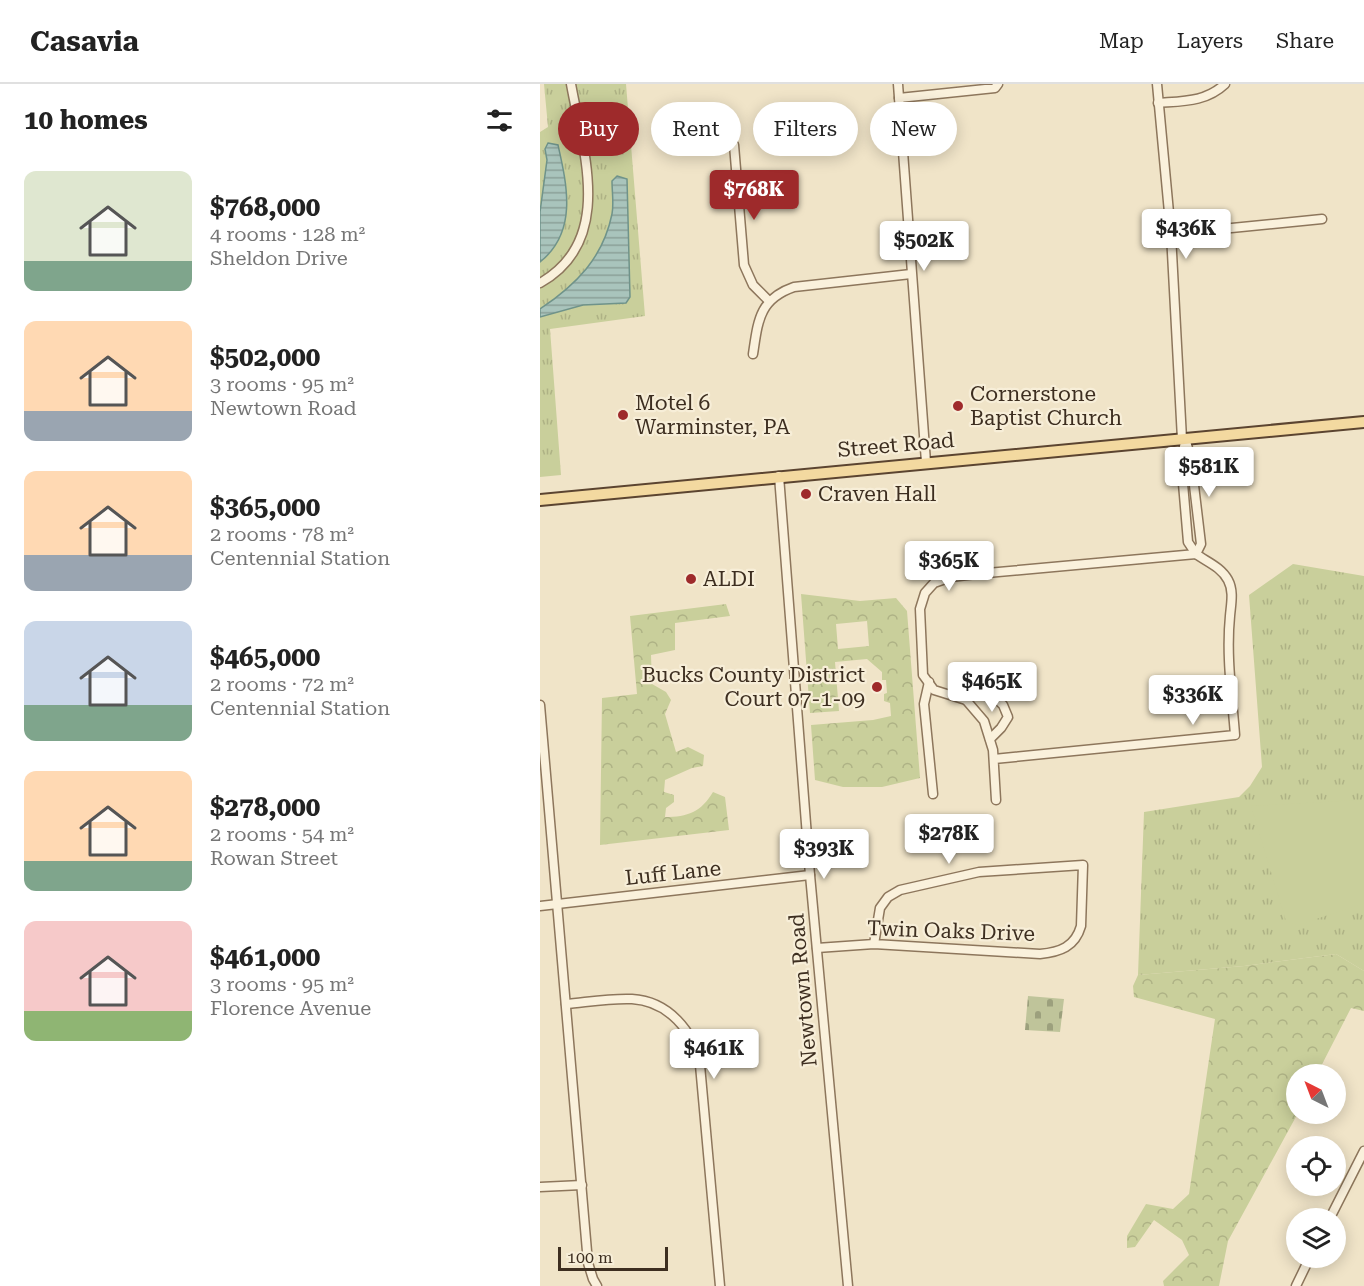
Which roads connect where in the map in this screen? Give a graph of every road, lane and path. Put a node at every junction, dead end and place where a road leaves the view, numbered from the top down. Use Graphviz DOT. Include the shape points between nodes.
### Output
graph roads {
  1 [pos="571,84"];
  2 [pos="898,84"];
  3 [pos="998,84"];
  4 [pos="1157,84"];
  5 [pos="1225,84"];
  6 [pos="899,98"];
  7 [pos="1158,103"];
  8 [pos="735,156"];
  9 [pos="1322,219"];
  10 [pos="1171,234"];
  11 [pos="911,274"];
  12 [pos="540,283"];
  13 [pos="769,301"];
  14 [pos="753,354"];
  15 [pos="1364,422"];
  16 [pos="1184,439"];
  17 [pos="926,462"];
  18 [pos="779,476"];
  19 [pos="540,500"];
  20 [pos="1196,554"];
  21 [pos="928,682"];
  22 [pos="966,700"];
  23 [pos="540,705"];
  24 [pos="990,739"];
  25 [pos="994,759"];
  26 [pos="933,794"];
  27 [pos="996,800"];
  28 [pos="810,875"];
  29 [pos="558,904"];
  30 [pos="540,906"];
  31 [pos="874,944"];
  32 [pos="817,948"];
  33 [pos="566,1004"];
  34 [pos="1364,1151"];
  35 [pos="582,1185"];
  36 [pos="540,1187"];
  37 [pos="1335,1208"];
  38 [pos="1305,1268"];
  39 [pos="597,1286"];
  40 [pos="720,1286"];
  41 [pos="848,1286"];
  42 [pos="1296,1286"];
  1 -- 12 [label="street" via="589,185 589,208 577,247 566,263"];
  2 -- 6 [label="street"];
  3 -- 6 [label="street" via="995,88"];
  4 -- 7 [label="street"];
  5 -- 7 [label="street" via="1199,99"];
  6 -- 11 [label="street"];
  7 -- 10 [label="street"];
  8 -- 13 [label="street" via="744,265 753,285"];
  9 -- 10 [label="street"];
  10 -- 16 [label="street"];
  11 -- 13 [label="street" via="794,287"];
  11 -- 17 [label="street"];
  13 -- 14 [label="street" via="758,322"];
  15 -- 16 [label="main road, Street Road"];
  16 -- 17 [label="main road, Street Road"];
  16 -- 20 [label="street" via="1191,460 1201,544"];
  17 -- 18 [label="main road, Street Road"];
  18 -- 19 [label="main road, Street Road"];
  18 -- 28 [label="street, Newtown Road"];
  20 -- 21 [label="street" via="959,576 934,583 925,593 920,609 923,675"];
  20 -- 25 [label="street" via="1221,570 1229,581 1232,595 1228,658 1235,735"];
  21 -- 22 [label="street" via="934,690"];
  21 -- 26 [label="street" via="924,704"];
  22 -- 24 [label="street" via="984,721"];
  22 -- 24 [label="street" via="975,692 990,693 1003,705 1008,717"];
  23 -- 29 [label="street"];
  24 -- 25 [label="street"];
  25 -- 27 [label="street"];
  28 -- 29 [label="street, Luff Lane"];
  28 -- 32 [label="street, Newtown Road"];
  29 -- 30 [label="street, Luff Lane"];
  29 -- 33 [label="street"];
  31 -- 31 [label="street, Twin Oaks Drive" via="1040,954 1065,949 1081,926 1083,866 980,872 900,890 880,908"];
  31 -- 32 [label="street, Twin Oaks Drive"];
  32 -- 41 [label="street, Newtown Road"];
  33 -- 35 [label="street"];
  33 -- 40 [label="street" via="645,1001 675,1018 695,1046 700,1065"];
  34 -- 37 [label="street"];
  35 -- 36 [label="street"];
  35 -- 39 [label="street" via="588,1263"];
  38 -- 42 [label="street"];
}
